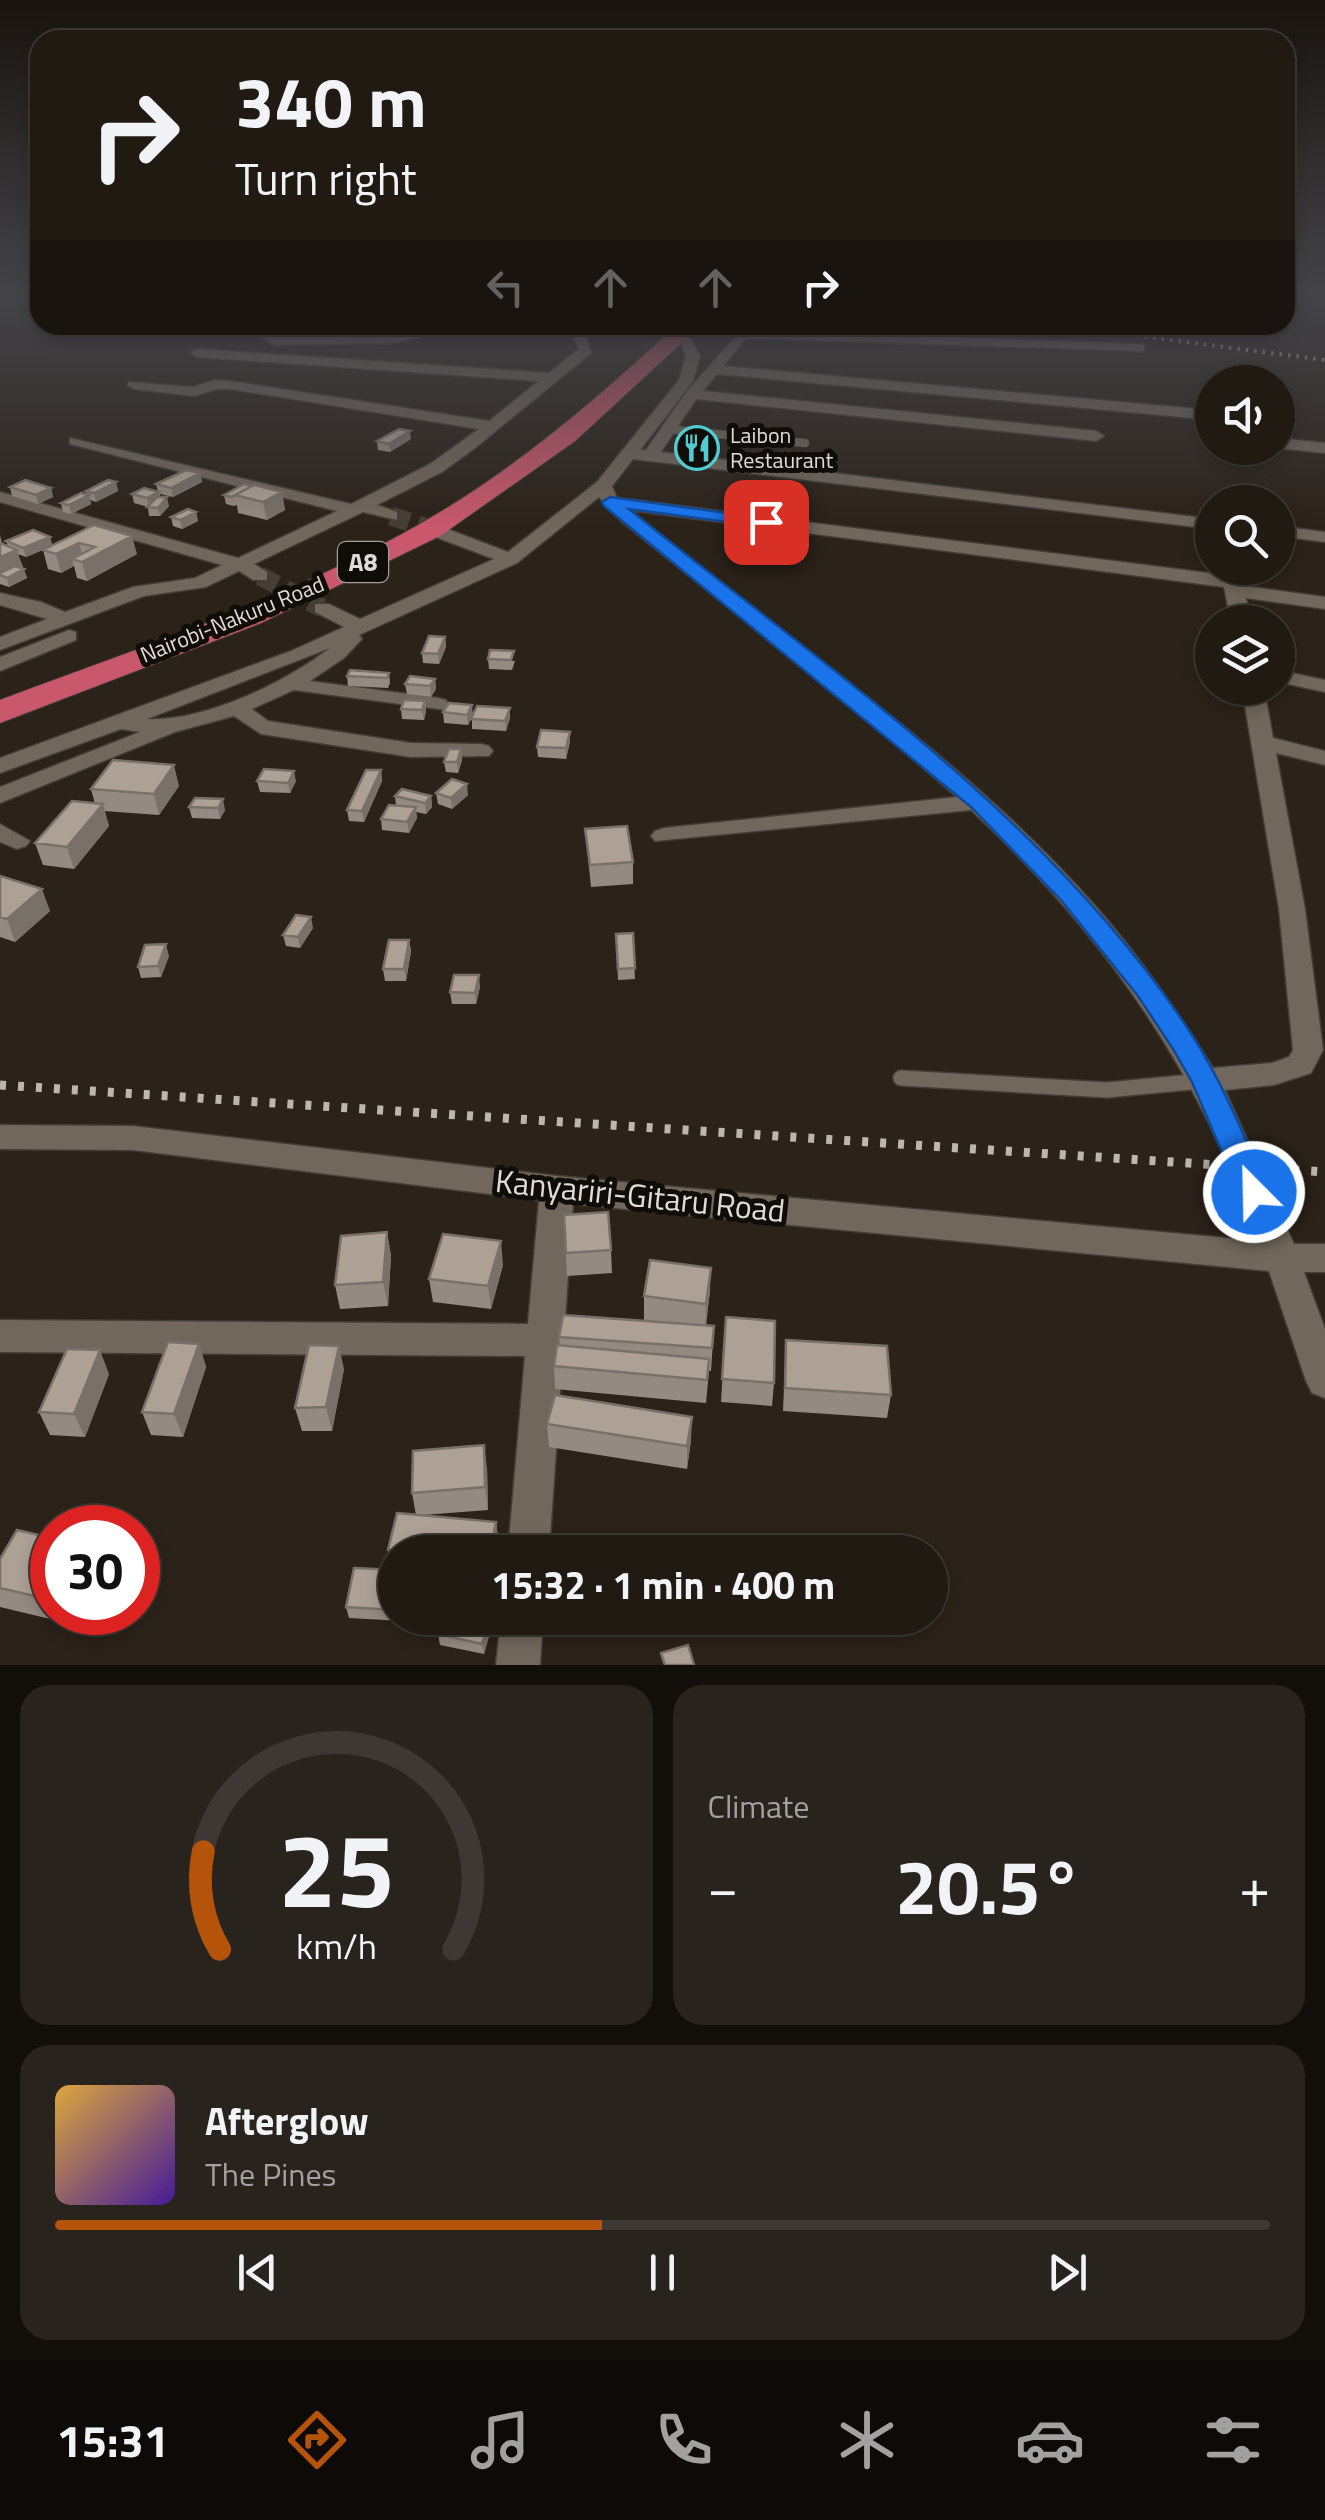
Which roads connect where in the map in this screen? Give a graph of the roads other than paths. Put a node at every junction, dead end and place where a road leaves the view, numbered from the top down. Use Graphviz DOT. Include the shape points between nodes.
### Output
graph roads {
  1 [pos="473,373"];
  2 [pos="558,373"];
  3 [pos="621,373"];
  4 [pos="635,373"];
  5 [pos="685,373"];
  6 [pos="709,373"];
  7 [pos="752,373"];
  8 [pos="551,378"];
  9 [pos="134,385"];
  10 [pos="692,394"];
  11 [pos="1195,414"];
  12 [pos="492,426"];
  13 [pos="668,429"];
  14 [pos="1096,436"];
  15 [pos="76,441"];
  16 [pos="805,443"];
  17 [pos="1295,445"];
  18 [pos="1325,448"];
  19 [pos="628,453"];
  20 [pos="650,457"];
  21 [pos="0,496"];
  22 [pos="607,501"];
  23 [pos="357,508"];
  24 [pos="391,516"];
  25 [pos="568,517"];
  26 [pos="1195,522"];
  27 [pos="444,534"];
  28 [pos="1295,534"];
  29 [pos="1325,537"];
  30 [pos="510,560"];
  31 [pos="240,564"];
  32 [pos="1195,575"];
  33 [pos="260,576"];
  34 [pos="199,583"];
  35 [pos="1253,585"];
  36 [pos="0,600"];
  37 [pos="1325,603"];
  38 [pos="322,608"];
  39 [pos="66,620"];
  40 [pos="362,628"];
  41 [pos="0,644"];
  42 [pos="0,665"];
  43 [pos="298,679"];
  44 [pos="1295,680"];
  45 [pos="1325,686"];
  46 [pos="0,694"];
  47 [pos="438,705"];
  48 [pos="1256,705"];
  49 [pos="234,706"];
  50 [pos="0,712"];
  51 [pos="113,724"];
  52 [pos="175,726"];
  53 [pos="1264,744"];
  54 [pos="481,751"];
  55 [pos="1325,758"];
  56 [pos="0,766"];
  57 [pos="0,796"];
  58 [pos="979,802"];
  59 [pos="664,836"];
  60 [pos="1316,1050"];
  61 [pos="901,1078"];
  62 [pos="1206,1080"];
  63 [pos="0,1136"];
  64 [pos="556,1189"];
  65 [pos="1280,1258"];
  66 [pos="1325,1258"];
  67 [pos="1314,1318"];
  68 [pos="0,1336"];
  69 [pos="546,1340"];
  70 [pos="1325,1381"];
  71 [pos="529,1535"];
  72 [pos="521,1635"];
  73 [pos="518,1665"];
  1 -- 8 [label="street"];
  2 -- 8 [label="street"];
  3 -- 46 [label="highway, Nairobi-Nakuru Road / A8" via="415,515 230,604"];
  4 -- 50 [label="highway, Nairobi-Nakuru Road / A8" via="564,438 442,522 289,597"];
  5 -- 19 [label="street" via="686,381"];
  6 -- 10 [label="street"];
  7 -- 11 [label="street"];
  8 -- 12 [label="street"];
  9 -- 12 [label="street" via="194,392 230,385"];
  10 -- 13 [label="street"];
  10 -- 14 [label="street"];
  12 -- 23 [label="street" via="436,468"];
  13 -- 16 [label="lane"];
  13 -- 20 [label="street"];
  15 -- 23 [label="street"];
  17 -- 18 [label="street"];
  19 -- 20 [label="street"];
  19 -- 22 [label="street"];
  20 -- 26 [label="street"];
  21 -- 31 [label="street"];
  22 -- 25 [label="street"];
  22 -- 25 [label="street" via="593,513"];
  22 -- 32 [label="street"];
  22 -- 58 [label="street"];
  23 -- 24 [label="street"];
  23 -- 31 [label="street"];
  25 -- 30 [label="street"];
  27 -- 30 [label="street"];
  28 -- 29 [label="street"];
  30 -- 40 [label="street"];
  31 -- 33 [label="street"];
  31 -- 34 [label="street"];
  34 -- 39 [label="street" via="140,590"];
  34 -- 42 [label="street"];
  35 -- 37 [label="street"];
  36 -- 39 [label="street"];
  38 -- 40 [label="street"];
  39 -- 41 [label="street"];
  40 -- 43 [label="street" via="336,657"];
  40 -- 51 [label="street"];
  43 -- 47 [label="street" via="303,687"];
  43 -- 49 [label="street"];
  44 -- 45 [label="street"];
  48 -- 53 [label="street"];
  49 -- 52 [label="street"];
  49 -- 54 [label="street" via="261,726 411,750"];
  51 -- 52 [label="street"];
  51 -- 56 [label="street"];
  52 -- 57 [label="street"];
  53 -- 55 [label="street"];
  53 -- 60 [label="street"];
  58 -- 59 [label="street"];
  58 -- 62 [label="street" via="1114,948"];
  60 -- 62 [label="street" via="1300,1066 1274,1074"];
  61 -- 62 [label="lane" via="1107,1090"];
  62 -- 65 [label="street"];
  63 -- 64 [label="street, Kanyariri-Gitaru Road" via="133,1138"];
  64 -- 65 [label="street, Kanyariri-Gitaru Road"];
  64 -- 69 [label="street"];
  65 -- 66 [label="street, Kanyariri-Gitaru Road"];
  65 -- 67 [label="street"];
  67 -- 70 [label="street"];
  68 -- 69 [label="street"];
  69 -- 71 [label="street"];
  72 -- 73 [label="street"];
}
